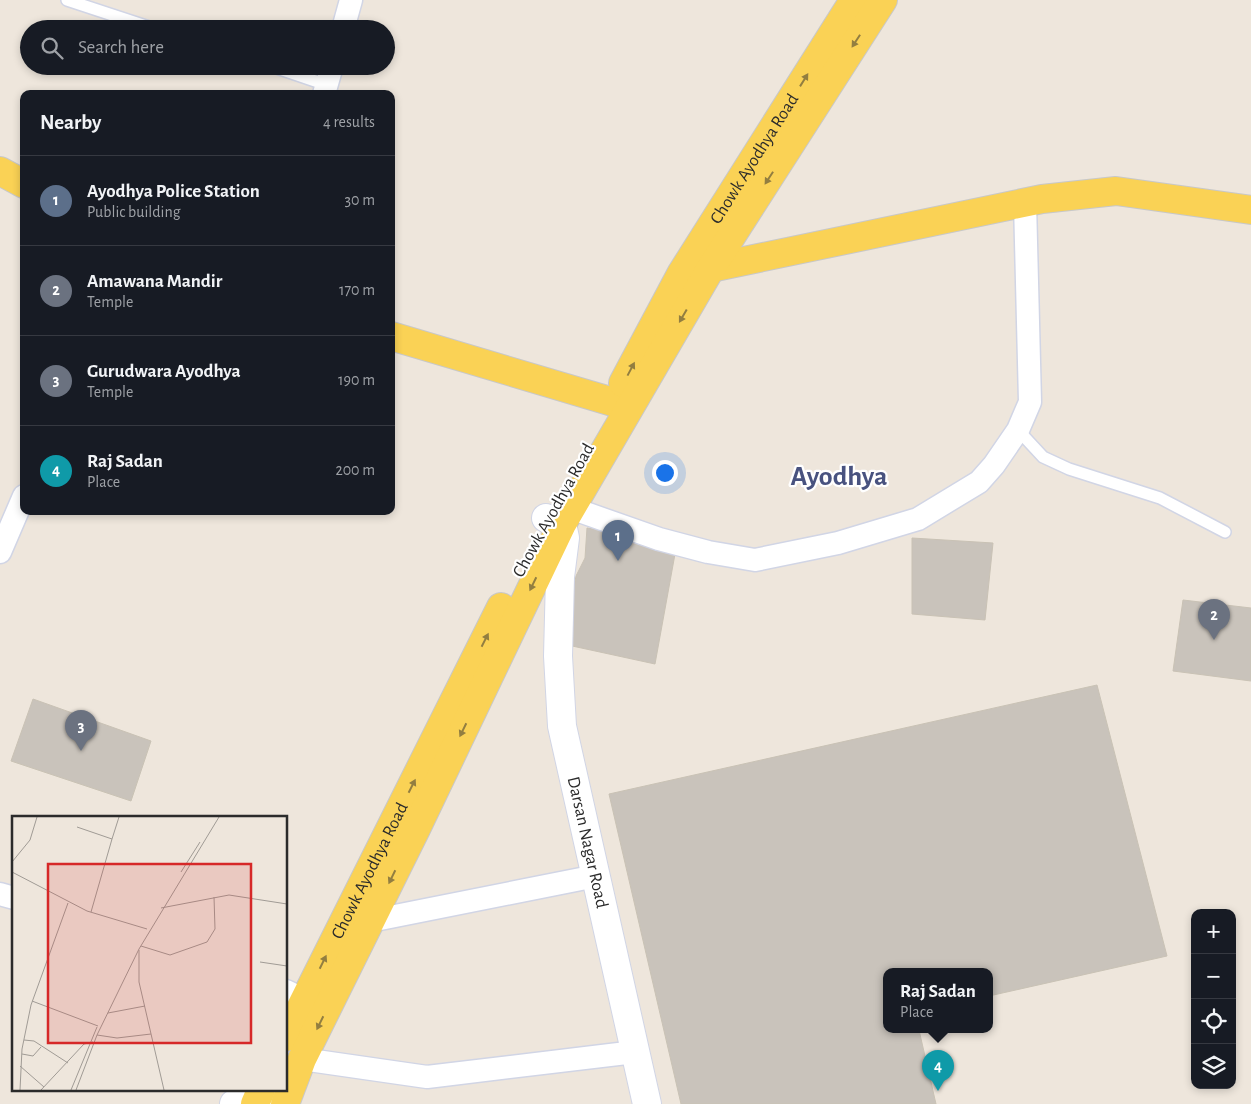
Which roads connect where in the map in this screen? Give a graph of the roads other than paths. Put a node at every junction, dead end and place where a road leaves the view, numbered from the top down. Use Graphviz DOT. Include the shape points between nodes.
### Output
graph roads {
  1 [pos="67,0"];
  2 [pos="351,0"];
  3 [pos="854,0"];
  4 [pos="883,0"];
  5 [pos="128,20"];
  6 [pos="345,20"];
  7 [pos="303,75"];
  8 [pos="328,82"];
  9 [pos="0,171"];
  10 [pos="20,182"];
  11 [pos="1025,202"];
  12 [pos="1251,210"];
  13 [pos="711,268"];
  14 [pos="681,274"];
  15 [pos="395,337"];
  16 [pos="613,402"];
  17 [pos="1018,430"];
  18 [pos="20,505"];
  19 [pos="560,517"];
  20 [pos="1224,532"];
  21 [pos="0,552"];
  22 [pos="596,876"];
  23 [pos="370,921"];
  24 [pos="295,995"];
  25 [pos="288,1028"];
  26 [pos="635,1052"];
  27 [pos="302,1060"];
  28 [pos="256,1092"];
  29 [pos="259,1092"];
  30 [pos="264,1092"];
  31 [pos="285,1103"];
  32 [pos="234,1104"];
  33 [pos="255,1104"];
  34 [pos="647,1104"];
  1 -- 5 [label="lane"];
  2 -- 6 [label="street"];
  14 -- 3 [label="main road, Chowk Ayodhya Road, one-way"];
  4 -- 13 [label="main road, one-way"];
  7 -- 8 [label="lane"];
  9 -- 10 [label="main road"];
  11 -- 12 [label="main road" via="1116,191"];
  11 -- 13 [label="main road"];
  11 -- 17 [label="street" via="1030,402"];
  13 -- 14 [label="main road"];
  13 -- 19 [label="main road, one-way"];
  16 -- 14 [label="main road, Chowk Ayodhya Road, one-way"];
  15 -- 16 [label="main road"];
  16 -- 19 [label="main road, Chowk Ayodhya Road"];
  17 -- 19 [label="street" via="979,482 918,519 838,543 755,560"];
  17 -- 20 [label="lane" via="1043,457 1069,469 1160,498"];
  18 -- 21 [label="street"];
  19 -- 22 [label="street, Darsan Nagar Road" via="565,538 560,577 558,656 562,726"];
  19 -- 23 [label="main road, one-way"];
  24 -- 19 [label="main road, Chowk Ayodhya Road, one-way"];
  22 -- 23 [label="street"];
  22 -- 26 [label="street, Darsan Nagar Road"];
  23 -- 27 [label="main road, one-way"];
  24 -- 25 [label="main road, Chowk Ayodhya Road"];
  26 -- 27 [label="street" via="427,1077"];
  26 -- 34 [label="street, Darsan Nagar Road"];
  27 -- 31 [label="main road"];
  28 -- 32 [label="street"];
  29 -- 33 [label="main road"];
  30 -- 31 [label="street"];
}
